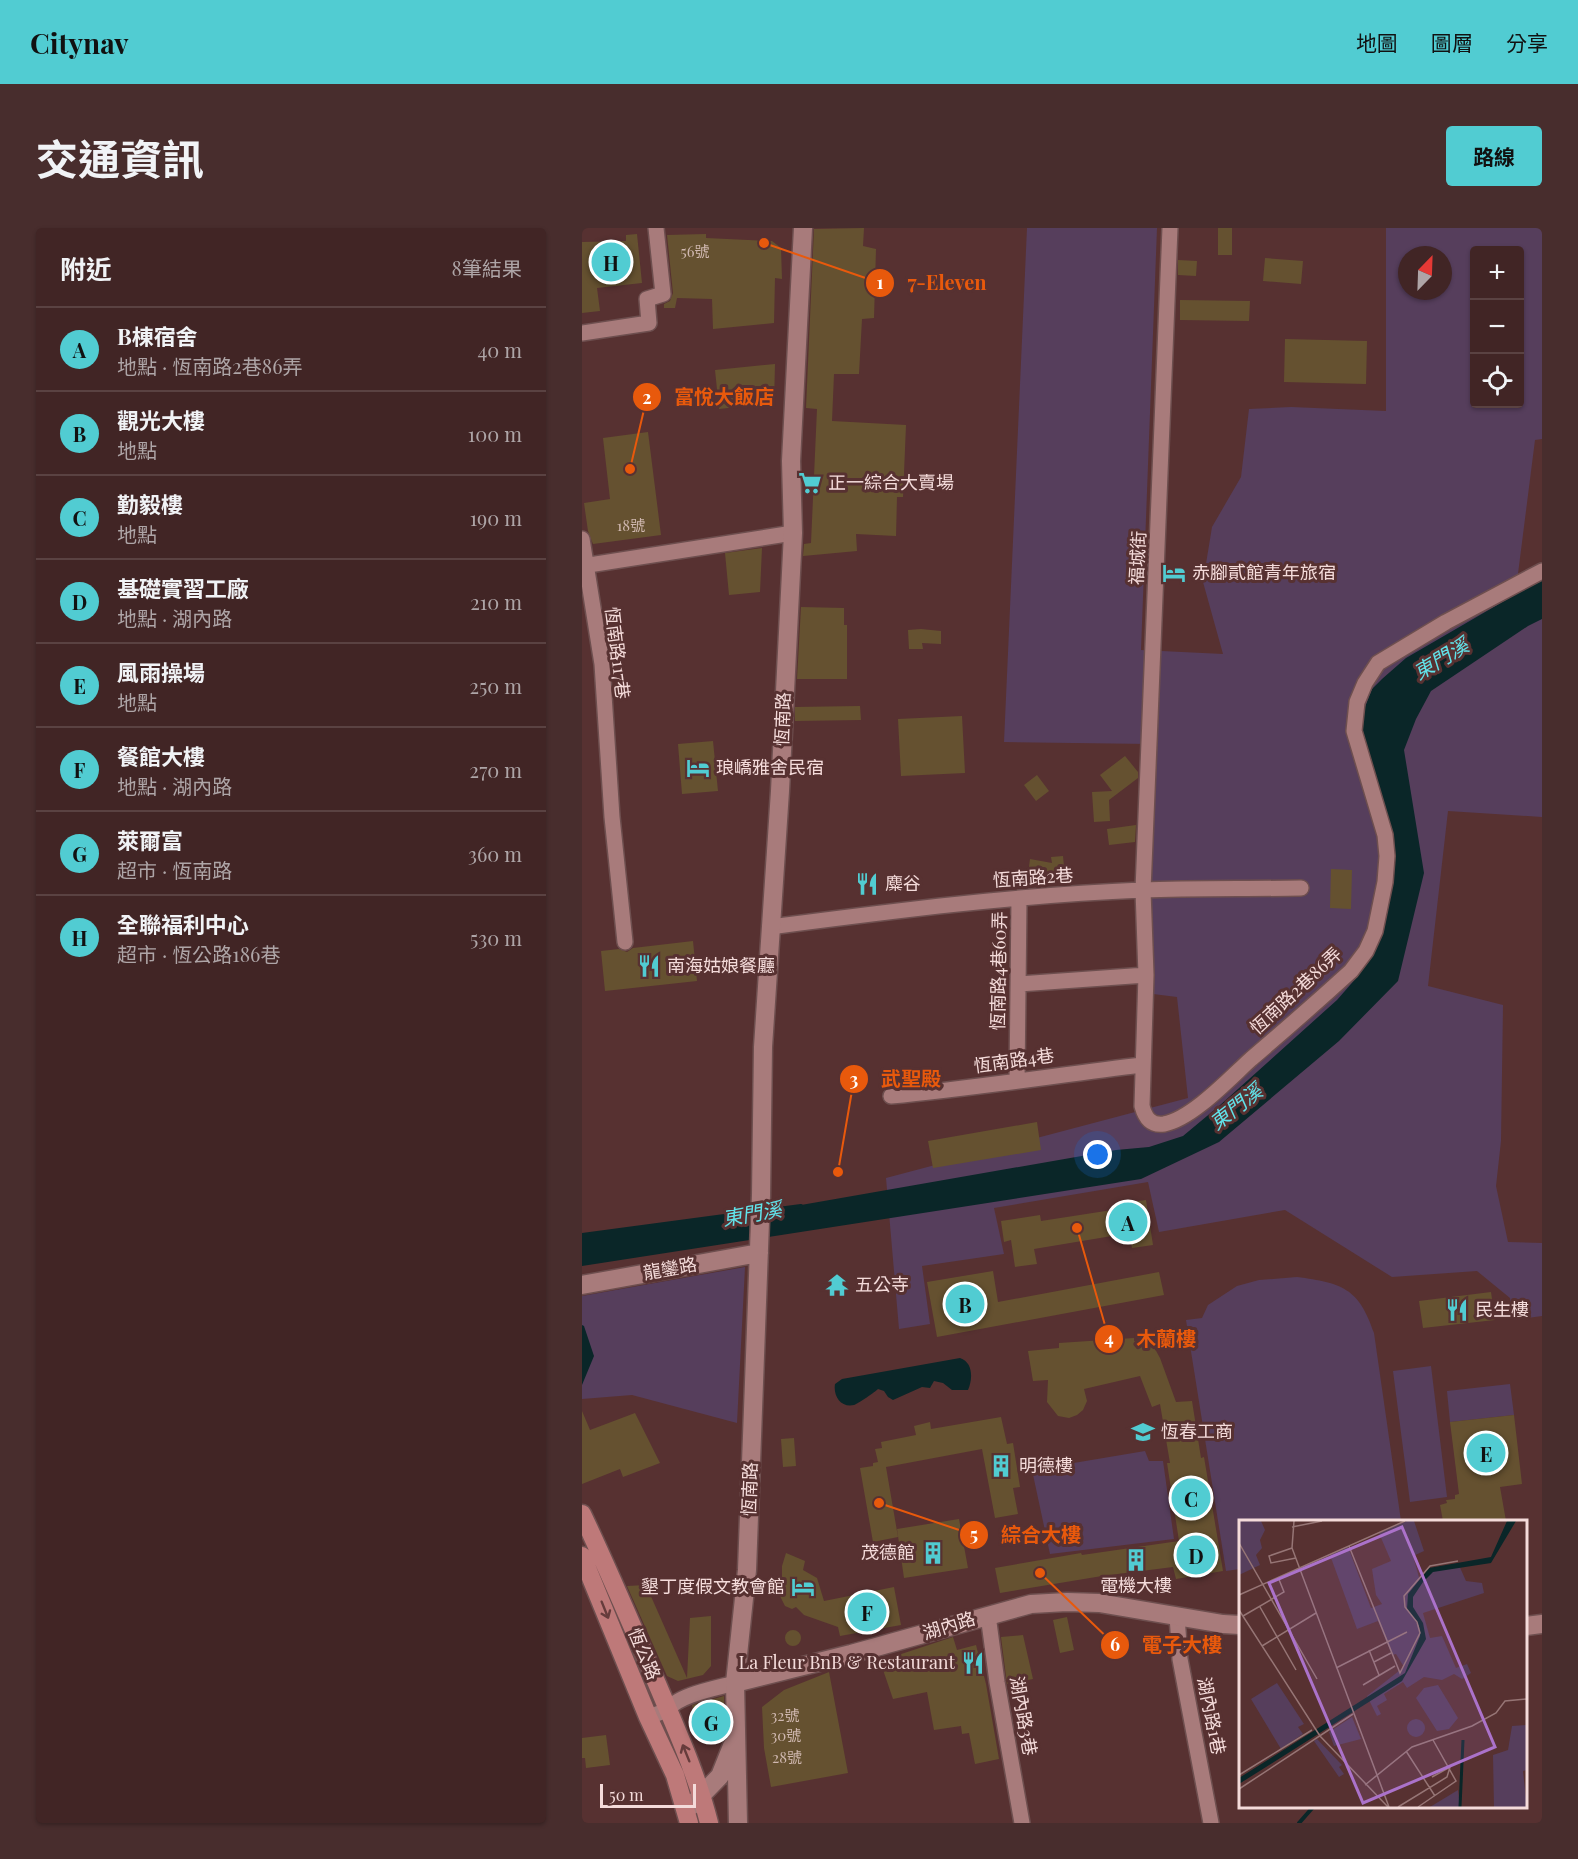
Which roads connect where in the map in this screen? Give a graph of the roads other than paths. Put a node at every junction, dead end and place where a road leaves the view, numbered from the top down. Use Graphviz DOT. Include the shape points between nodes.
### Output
graph roads {
  1 [pos="656,228"];
  2 [pos="803,228"];
  3 [pos="1170,228"];
  4 [pos="582,333"];
  5 [pos="793,533"];
  6 [pos="582,539"];
  7 [pos="584,566"];
  8 [pos="1542,571"];
  9 [pos="1301,888"];
  10 [pos="1143,890"];
  11 [pos="1019,899"];
  12 [pos="770,927"];
  13 [pos="625,942"];
  14 [pos="1146,975"];
  15 [pos="1019,984"];
  16 [pos="1142,1065"];
  17 [pos="1017,1080"];
  18 [pos="891,1096"];
  19 [pos="759,1247"];
  20 [pos="582,1285"];
  21 [pos="582,1514"];
  22 [pos="582,1556"];
  23 [pos="988,1615"];
  24 [pos="1177,1616"];
  25 [pos="1542,1624"];
  26 [pos="1239,1625"];
  27 [pos="1527,1626"];
  28 [pos="735,1683"];
  29 [pos="668,1710"];
  30 [pos="648,1717"];
  31 [pos="735,1737"];
  32 [pos="703,1796"];
  33 [pos="687,1817"];
  34 [pos="709,1823"];
  35 [pos="738,1823"];
  36 [pos="1022,1823"];
  37 [pos="1211,1823"];
  1 -- 4 [label="street" via="663,294 647,299 649,322"];
  2 -- 5 [label="street, 恆南路" via="791,461"];
  3 -- 10 [label="street, 福城街"];
  5 -- 7 [label="street"];
  5 -- 12 [label="street, 恆南路"];
  6 -- 7 [label="street, 恆南路117巷"];
  7 -- 13 [label="street, 恆南路117巷" via="602,664"];
  8 -- 16 [label="street, 恆南路2巷86弄" via="1378,663 1365,683 1357,702 1354,731 1385,835 1387,856 1375,932 1351,971 1208,1100 1179,1118 1163,1124 1146,1118 1142,1106"];
  9 -- 10 [label="street, 恆南路2巷"];
  10 -- 11 [label="street, 恆南路2巷"];
  10 -- 14 [label="street, 恆南路2巷86弄"];
  11 -- 12 [label="street, 恆南路2巷"];
  11 -- 15 [label="street, 恆南路4巷60弄"];
  12 -- 19 [label="street, 恆南路"];
  14 -- 15 [label="street"];
  14 -- 16 [label="street, 恆南路2巷86弄"];
  15 -- 17 [label="street, 恆南路4巷60弄"];
  16 -- 17 [label="street, 恆南路4巷"];
  17 -- 18 [label="street, 恆南路4巷"];
  19 -- 20 [label="street, 龍鑾路"];
  19 -- 28 [label="street, 恆南路" via="747,1570"];
  21 -- 29 [label="main road, 恆公路"];
  22 -- 30 [label="main road, 恆公路, one-way"];
  23 -- 24 [label="street, 湖內路" via="1031,1604 1067,1602 1099,1603"];
  23 -- 28 [label="street, 湖內路"];
  23 -- 36 [label="street, 湖內路3巷"];
  24 -- 26 [label="street, 湖內路"];
  24 -- 37 [label="street, 湖內路1巷" via="1179,1659"];
  25 -- 27 [label="street"];
  28 -- 29 [label="street, 湖內路" via="672,1704"];
  28 -- 31 [label="street, 恆南路"];
  29 -- 30 [label="street, 湖內路"];
  32 -- 29 [label="main road, 恆公路, one-way"];
  30 -- 33 [label="main road, 恆公路" via="675,1775"];
  31 -- 32 [label="street, 恆南路" via="725,1768"];
  31 -- 35 [label="street, 恆南路"];
  32 -- 33 [label="street, 恆南路"];
  32 -- 34 [label="main road"];
}
